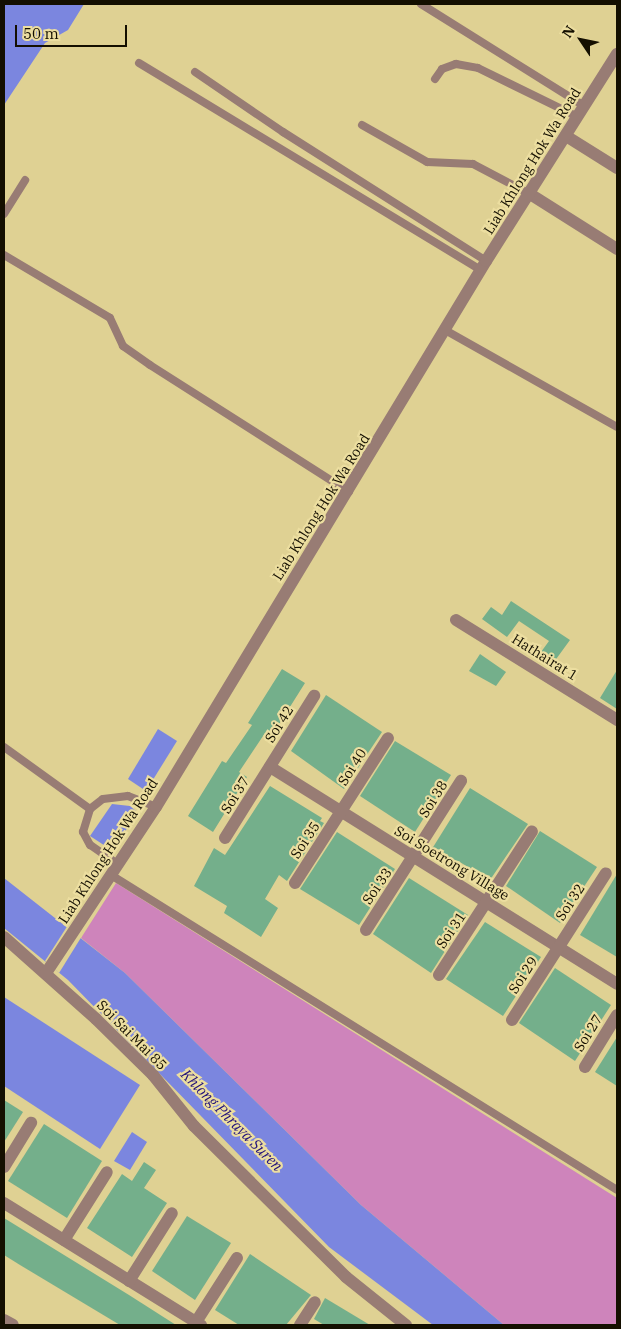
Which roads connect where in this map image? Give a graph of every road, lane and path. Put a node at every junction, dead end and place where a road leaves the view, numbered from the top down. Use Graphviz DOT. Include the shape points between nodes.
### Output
graph roads {
  1 [pos="421,4"];
  2 [pos="617,54"];
  3 [pos="139,63"];
  4 [pos="195,72"];
  5 [pos="435,79"];
  6 [pos="581,111"];
  7 [pos="362,125"];
  8 [pos="566,136"];
  9 [pos="617,168"];
  10 [pos="26,180"];
  11 [pos="530,194"];
  12 [pos="4,214"];
  13 [pos="617,249"];
  14 [pos="4,255"];
  15 [pos="484,266"];
  16 [pos="445,330"];
  17 [pos="617,427"];
  18 [pos="349,492"];
  19 [pos="456,620"];
  20 [pos="314,696"];
  21 [pos="617,720"];
  22 [pos="388,738"];
  23 [pos="4,747"];
  24 [pos="270,767"];
  25 [pos="461,782"];
  26 [pos="156,807"];
  27 [pos="90,809"];
  28 [pos="341,813"];
  29 [pos="532,830"];
  30 [pos="225,838"];
  31 [pos="414,858"];
  32 [pos="115,870"];
  33 [pos="606,873"];
  34 [pos="295,883"];
  35 [pos="487,902"];
  36 [pos="366,930"];
  37 [pos="4,937"];
  38 [pos="559,947"];
  39 [pos="49,970"];
  40 [pos="439,975"];
  41 [pos="617,984"];
  42 [pos="617,1015"];
  43 [pos="512,1020"];
  44 [pos="585,1067"];
  45 [pos="31,1123"];
  46 [pos="4,1166"];
  47 [pos="107,1172"];
  48 [pos="617,1190"];
  49 [pos="4,1203"];
  50 [pos="172,1213"];
  51 [pos="64,1240"];
  52 [pos="237,1258"];
  53 [pos="129,1281"];
  54 [pos="315,1302"];
  55 [pos="4,1320"];
  56 [pos="198,1324"];
  57 [pos="12,1325"];
  58 [pos="300,1325"];
  59 [pos="406,1325"];
  1 -- 6 [label="lane"];
  2 -- 6 [label="street, Liab Khlong Hok Wa Road"];
  3 -- 15 [label="lane"];
  4 -- 15 [label="lane"];
  5 -- 6 [label="lane" via="442,69 456,64 478,68"];
  6 -- 8 [label="street, Liab Khlong Hok Wa Road"];
  7 -- 11 [label="lane" via="427,162 473,164"];
  8 -- 9 [label="street"];
  8 -- 11 [label="street, Liab Khlong Hok Wa Road"];
  10 -- 12 [label="lane"];
  11 -- 13 [label="street"];
  11 -- 15 [label="street, Liab Khlong Hok Wa Road"];
  14 -- 18 [label="lane" via="110,318 123,346"];
  15 -- 16 [label="street, Liab Khlong Hok Wa Road"];
  16 -- 17 [label="lane"];
  16 -- 18 [label="street, Liab Khlong Hok Wa Road"];
  18 -- 26 [label="street, Liab Khlong Hok Wa Road"];
  19 -- 21 [label="street, Hathairat 1"];
  20 -- 24 [label="street, Soi 42"];
  22 -- 28 [label="street, Soi 40"];
  23 -- 27 [label="lane"];
  24 -- 28 [label="street, Soi Soetrong Village"];
  24 -- 30 [label="street, Soi 37"];
  25 -- 31 [label="street, Soi 38"];
  26 -- 27 [label="lane" via="128,796 103,799"];
  26 -- 32 [label="street, Liab Khlong Hok Wa Road"];
  27 -- 32 [label="lane" via="83,832 90,845"];
  28 -- 31 [label="street, Soi Soetrong Village"];
  28 -- 34 [label="street, Soi 35"];
  29 -- 35 [label="street, Soi 31"];
  31 -- 35 [label="street, Soi Soetrong Village"];
  31 -- 36 [label="street, Soi 33"];
  32 -- 39 [label="street, Liab Khlong Hok Wa Road"];
  32 -- 48 [label="lane"];
  33 -- 38 [label="street, Soi 32"];
  35 -- 38 [label="street, Soi Soetrong Village"];
  35 -- 40 [label="street, Soi 31"];
  37 -- 39 [label="street, Soi Sai Mai 85"];
  38 -- 41 [label="street, Soi Soetrong Village"];
  38 -- 43 [label="street, Soi 29"];
  39 -- 59 [label="street, Soi Sai Mai 85" via="153,1075 194,1126 346,1277"];
  42 -- 44 [label="street, Soi 27"];
  45 -- 46 [label="street"];
  47 -- 51 [label="street"];
  49 -- 51 [label="street"];
  50 -- 53 [label="street"];
  51 -- 53 [label="street"];
  52 -- 56 [label="street"];
  53 -- 56 [label="street"];
  54 -- 58 [label="street"];
  55 -- 57 [label="street"];
}
